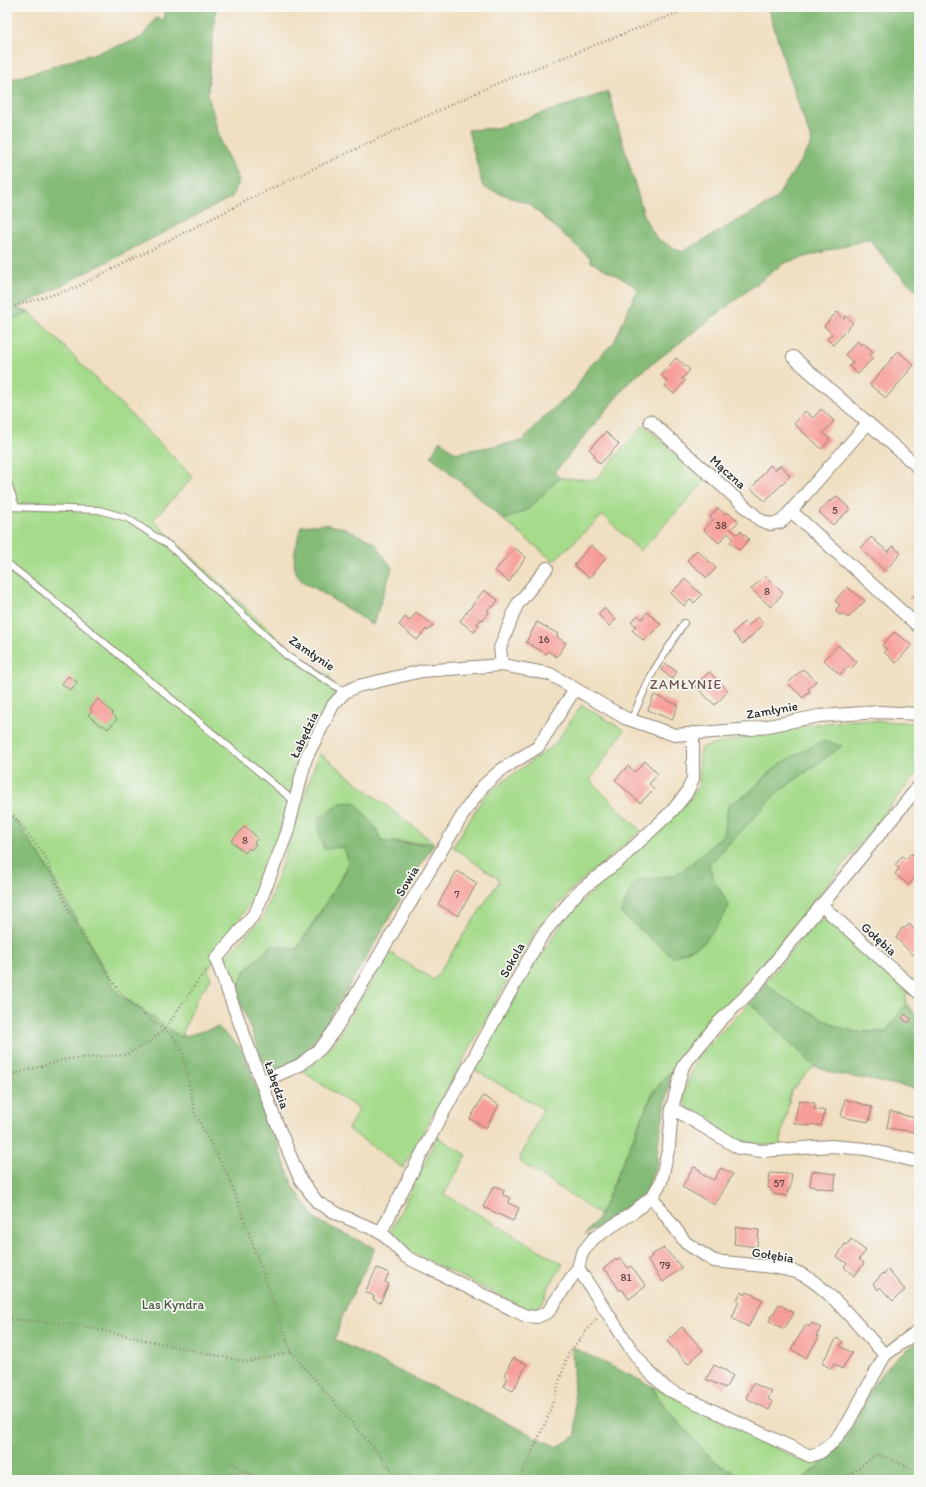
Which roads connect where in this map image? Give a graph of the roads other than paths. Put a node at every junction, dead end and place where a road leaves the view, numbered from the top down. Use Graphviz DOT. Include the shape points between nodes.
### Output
graph roads {
  1 [pos="793,356"];
  2 [pos="650,421"];
  3 [pos="868,423"];
  4 [pos="919,468"];
  5 [pos="7,480"];
  6 [pos="7,507"];
  7 [pos="16,508"];
  8 [pos="791,511"];
  9 [pos="7,563"];
  10 [pos="547,568"];
  11 [pos="684,623"];
  12 [pos="919,627"];
  13 [pos="502,665"];
  14 [pos="575,689"];
  15 [pos="345,692"];
  16 [pos="919,714"];
  17 [pos="631,720"];
  18 [pos="692,733"];
  19 [pos="918,788"];
  20 [pos="295,802"];
  21 [pos="821,905"];
  22 [pos="919,993"];
  23 [pos="262,1082"];
  24 [pos="672,1108"];
  25 [pos="919,1162"];
  26 [pos="652,1197"];
  27 [pos="381,1232"];
  28 [pos="578,1268"];
  29 [pos="919,1330"];
  30 [pos="885,1355"];
  1 -- 3 [label="street"];
  2 -- 8 [label="street, Mączna" via="760,520 770,524 781,522"];
  3 -- 4 [label="street"];
  3 -- 8 [label="street, Mączna"];
  5 -- 7 [label="lane"];
  6 -- 7 [label="lane, Zamłynie"];
  7 -- 15 [label="lane, Zamłynie" via="99,510 127,518 170,546 287,656"];
  8 -- 12 [label="street"];
  9 -- 20 [label="lane"];
  10 -- 13 [label="street" via="517,605 500,648"];
  11 -- 17 [label="lane" via="654,670"];
  13 -- 14 [label="street, Zamłynie" via="550,674"];
  13 -- 15 [label="street, Zamłynie" via="422,671 358,686"];
  14 -- 17 [label="street, Zamłynie"];
  14 -- 23 [label="street, Sowia" via="538,747 501,770 483,786 465,811 336,1028 321,1048 300,1065"];
  15 -- 20 [label="street, Łabędzia" via="333,705 306,758"];
  16 -- 18 [label="street, Zamłynie" via="880,712 819,716 752,729"];
  17 -- 18 [label="street, Zamłynie" via="675,735"];
  18 -- 27 [label="street, Sokola" via="694,779 686,794 672,811 619,861 578,892 542,935 437,1124"];
  19 -- 21 [label="street"];
  20 -- 23 [label="street, Łabędzia" via="287,832 256,912 216,959"];
  21 -- 22 [label="street, Gołębia"];
  21 -- 24 [label="street" via="752,990 719,1022 683,1066"];
  23 -- 27 [label="street, Łabędzia" via="300,1179 318,1203"];
  24 -- 25 [label="street" via="739,1148 762,1151 831,1146 866,1149"];
  24 -- 26 [label="street" via="669,1146 661,1182"];
  26 -- 28 [label="street, Łabędzia" via="594,1238 582,1253"];
  26 -- 30 [label="street, Gołębia" via="686,1243 702,1255 714,1261 796,1272 812,1280"];
  27 -- 28 [label="street, Łabędzia" via="406,1258 526,1316 537,1317 548,1312"];
  28 -- 30 [label="street" via="643,1365 667,1389 810,1456 821,1452 833,1442 848,1423"];
  29 -- 30 [label="street"];
}
